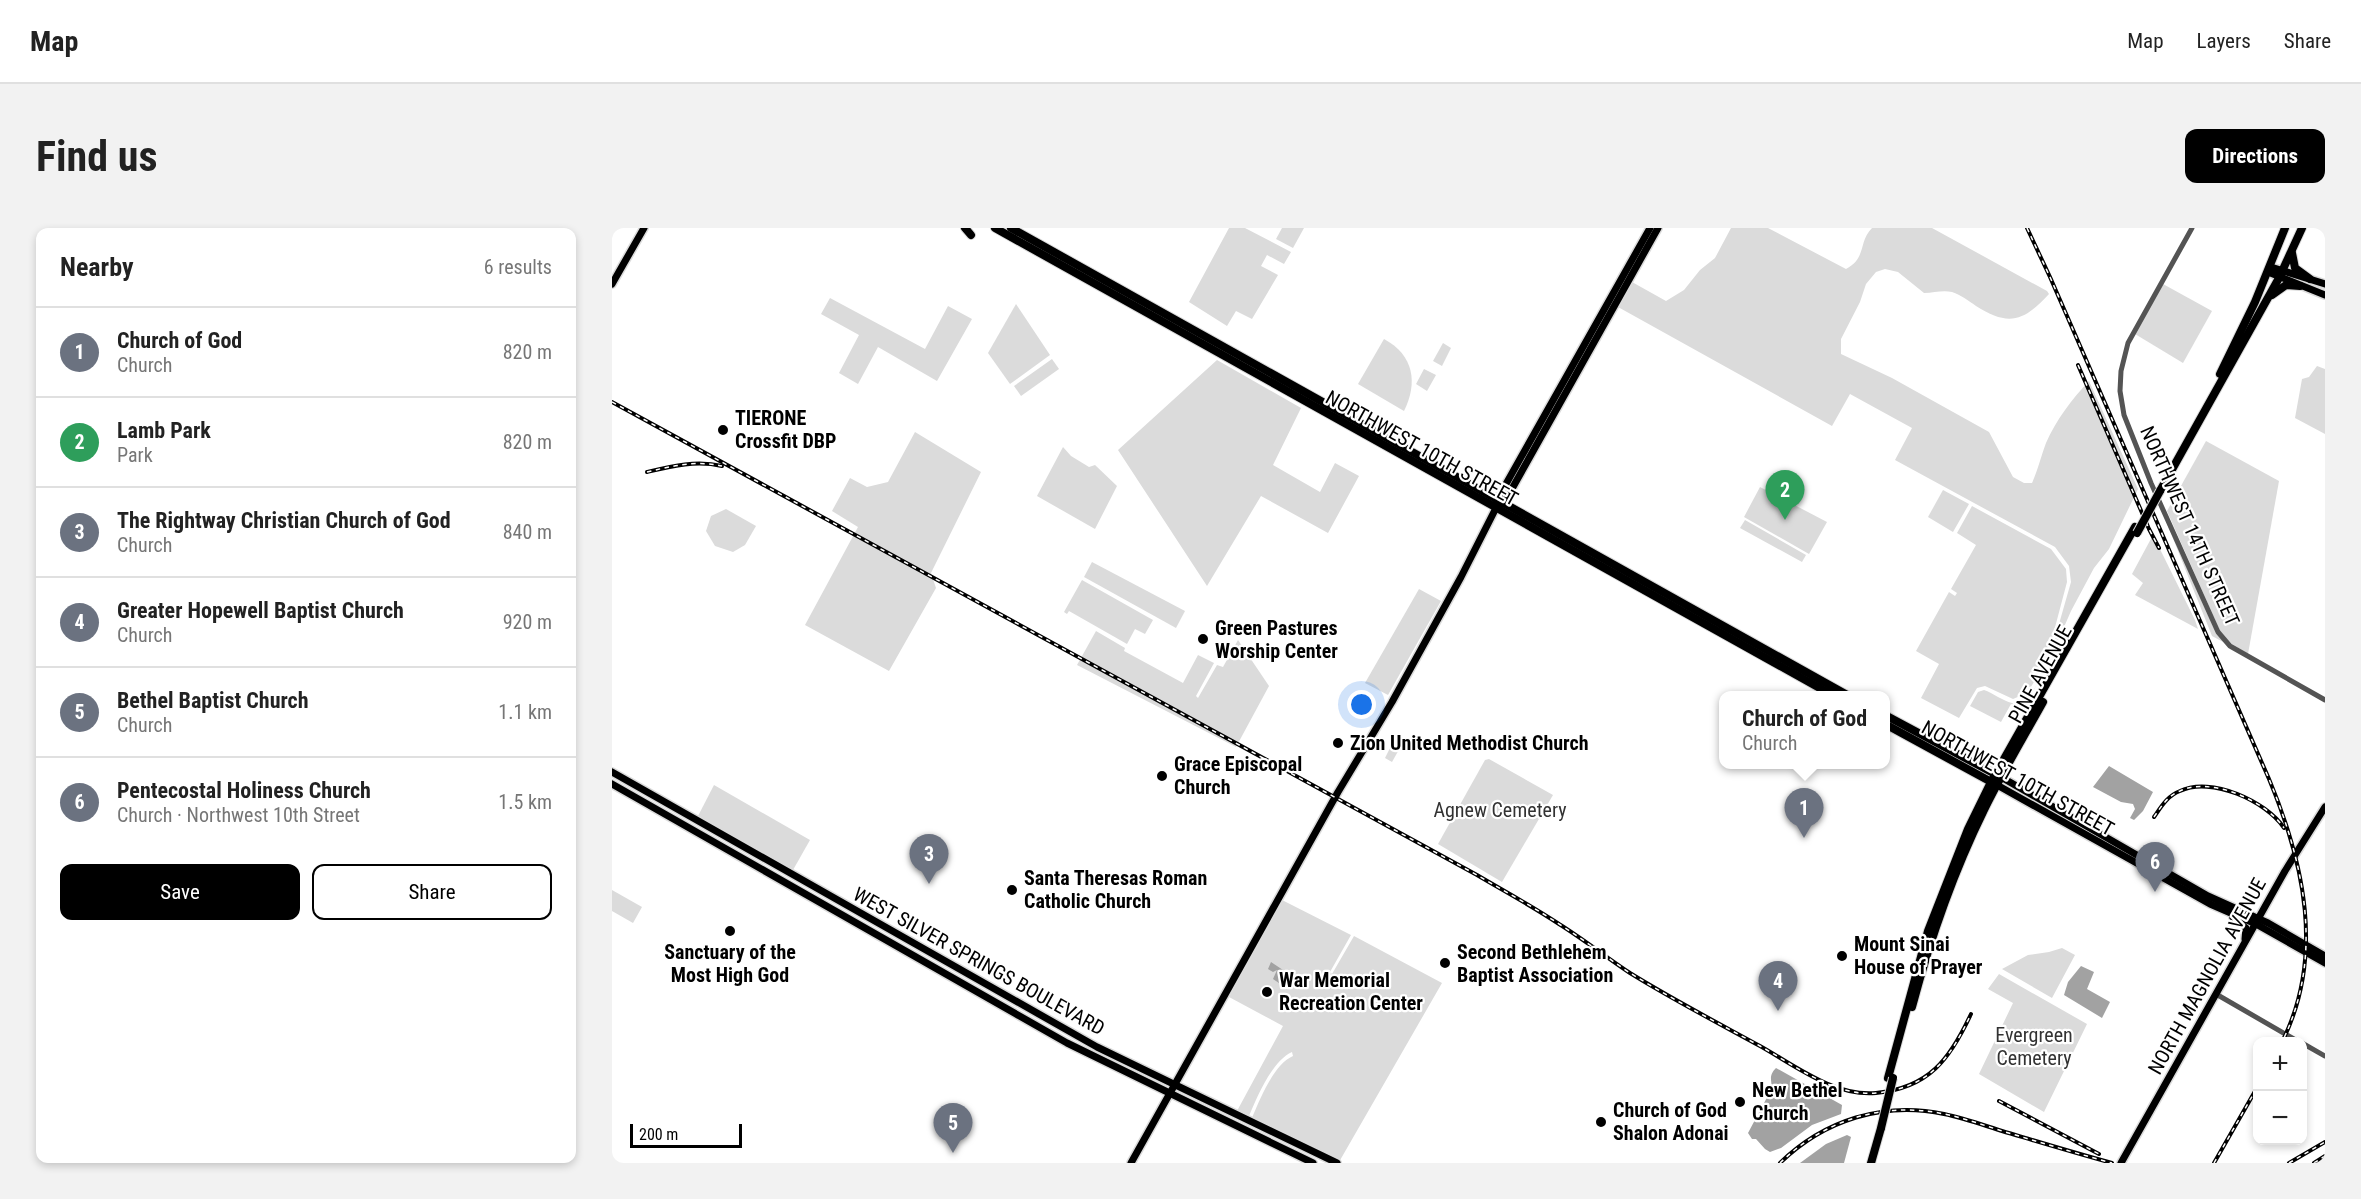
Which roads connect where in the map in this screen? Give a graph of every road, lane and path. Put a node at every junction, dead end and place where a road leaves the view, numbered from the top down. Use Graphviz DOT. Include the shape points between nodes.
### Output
graph roads {
  1 [pos="644,228"];
  2 [pos="995,228"];
  3 [pos="1011,228"];
  4 [pos="1650,228"];
  5 [pos="1659,228"];
  6 [pos="2192,228"];
  7 [pos="2285,228"];
  8 [pos="2302,228"];
  9 [pos="2292,252"];
  10 [pos="2269,269"];
  11 [pos="2281,274"];
  12 [pos="2310,279"];
  13 [pos="612,284"];
  14 [pos="2325,284"];
  15 [pos="2300,286"];
  16 [pos="2325,295"];
  17 [pos="2268,298"];
  18 [pos="1151,307"];
  19 [pos="1137,308"];
  20 [pos="2242,339"];
  21 [pos="1309,400"];
  22 [pos="1499,504"];
  23 [pos="1824,691"];
  24 [pos="1840,691"];
  25 [pos="2325,700"];
  26 [pos="1890,718"];
  27 [pos="1890,727"];
  28 [pos="613,773"];
  29 [pos="1998,775"];
  30 [pos="1994,783"];
  31 [pos="612,784"];
  32 [pos="2325,807"];
  33 [pos="746,860"];
  34 [pos="792,874"];
  35 [pos="788,884"];
  36 [pos="825,893"];
  37 [pos="2216,907"];
  38 [pos="2257,921"];
  39 [pos="889,929"];
  40 [pos="873,932"];
  41 [pos="899,935"];
  42 [pos="884,938"];
  43 [pos="2243,947"];
  44 [pos="2325,956"];
  45 [pos="2325,963"];
  46 [pos="2216,994"];
  47 [pos="2292,1037"];
  48 [pos="2307,1046"];
  49 [pos="2325,1056"];
  50 [pos="1173,1084"];
  51 [pos="1168,1094"];
  52 [pos="1878,1128"];
  53 [pos="2123,1162"];
  54 [pos="1131,1163"];
  55 [pos="1313,1163"];
  56 [pos="1337,1163"];
  57 [pos="1866,1163"];
  58 [pos="1871,1163"];
  1 -- 13 [label="main road"];
  2 -- 19 [label="highway, NORTHWEST 10TH STREET"];
  3 -- 18 [label="highway, NORTHWEST 10TH STREET"];
  4 -- 22 [label="main road"];
  5 -- 22 [label="main road"];
  6 -- 25 [label="street, NORTHWEST 14TH STREET" via="2124,355 2120,391 2124,415 2218,632 2230,646"];
  7 -- 10 [label="highway, PINE AVENUE"];
  8 -- 9 [label="highway, PINE AVENUE"];
  9 -- 11 [label="highway, PINE AVENUE"];
  9 -- 12 [label="highway" via="2295,268"];
  10 -- 11 [label="main road"];
  10 -- 20 [label="highway, PINE AVENUE"];
  11 -- 12 [label="main road"];
  11 -- 15 [label="main road"];
  11 -- 17 [label="highway, PINE AVENUE"];
  12 -- 14 [label="main road"];
  15 -- 16 [label="main road"];
  15 -- 17 [label="highway" via="2286,285"];
  17 -- 20 [label="highway, PINE AVENUE"];
  18 -- 19 [label="highway"];
  18 -- 21 [label="highway, NORTHWEST 10TH STREET"];
  19 -- 21 [label="highway, NORTHWEST 10TH STREET"];
  20 -- 29 [label="highway, PINE AVENUE, bridge"];
  21 -- 22 [label="highway, NORTHWEST 10TH STREET"];
  22 -- 23 [label="highway, NORTHWEST 10TH STREET"];
  22 -- 24 [label="highway, NORTHWEST 10TH STREET"];
  22 -- 50 [label="main road" via="1398,691"];
  26 -- 29 [label="highway, NORTHWEST 10TH STREET"];
  27 -- 30 [label="highway, NORTHWEST 10TH STREET"];
  28 -- 34 [label="main road, WEST SILVER SPRINGS BOULEVARD"];
  29 -- 30 [label="highway, PINE AVENUE"];
  29 -- 38 [label="main road"];
  30 -- 37 [label="main road, NORTHWEST 10TH STREET"];
  30 -- 52 [label="highway, PINE AVENUE, bridge" via="1941,910"];
  31 -- 33 [label="main road, WEST SILVER SPRINGS BOULEVARD"];
  32 -- 38 [label="main road, NORTH MAGNOLIA AVENUE"];
  33 -- 34 [label="main road" via="782,876"];
  33 -- 35 [label="main road, WEST SILVER SPRINGS BOULEVARD"];
  34 -- 36 [label="main road, WEST SILVER SPRINGS BOULEVARD"];
  35 -- 36 [label="main road" via="800,882"];
  35 -- 40 [label="main road, WEST SILVER SPRINGS BOULEVARD"];
  36 -- 39 [label="main road, WEST SILVER SPRINGS BOULEVARD"];
  37 -- 38 [label="main road, NORTHWEST 10TH STREET"];
  37 -- 43 [label="main road" via="2245,926"];
  38 -- 43 [label="main road, NORTH MAGNOLIA AVENUE"];
  38 -- 44 [label="main road"];
  38 -- 45 [label="main road, NORTHWEST 10TH STREET"];
  39 -- 40 [label="main road"];
  39 -- 41 [label="main road, WEST SILVER SPRINGS BOULEVARD"];
  40 -- 42 [label="main road, WEST SILVER SPRINGS BOULEVARD"];
  41 -- 42 [label="main road"];
  41 -- 50 [label="main road, WEST SILVER SPRINGS BOULEVARD" via="1081,1038"];
  42 -- 51 [label="main road, WEST SILVER SPRINGS BOULEVARD" via="1084,1052"];
  43 -- 46 [label="main road, NORTH MAGNOLIA AVENUE"];
  46 -- 47 [label="street"];
  46 -- 53 [label="main road, NORTH MAGNOLIA AVENUE"];
  48 -- 49 [label="street"];
  50 -- 51 [label="main road"];
  50 -- 56 [label="main road, WEST SILVER SPRINGS BOULEVARD"];
  51 -- 54 [label="main road"];
  51 -- 55 [label="main road, WEST SILVER SPRINGS BOULEVARD"];
  52 -- 57 [label="highway, PINE AVENUE"];
  52 -- 58 [label="highway, PINE AVENUE"];
}
